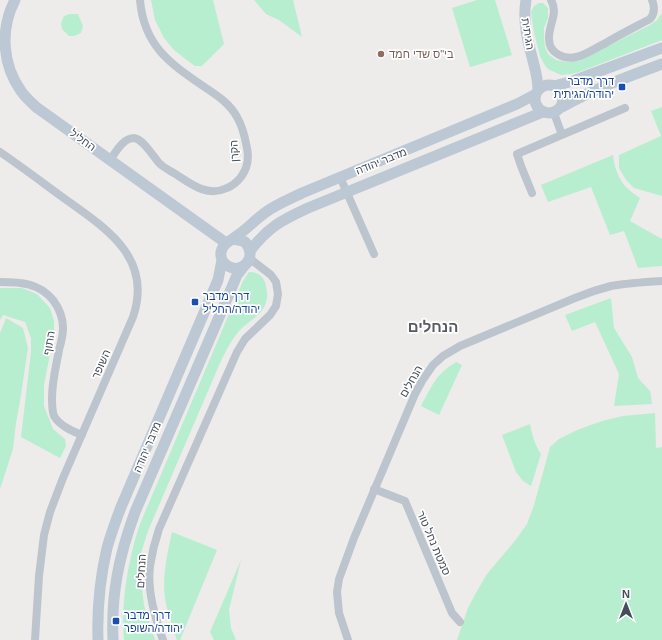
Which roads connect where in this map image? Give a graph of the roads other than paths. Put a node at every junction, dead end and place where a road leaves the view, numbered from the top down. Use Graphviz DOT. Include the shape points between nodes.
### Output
graph roads {
  1 [pos="15,0"];
  2 [pos="140,0"];
  3 [pos="526,0"];
  4 [pos="551,0"];
  5 [pos="652,0"];
  6 [pos="662,48"];
  7 [pos="3,58"];
  8 [pos="662,64"];
  9 [pos="535,68"];
  10 [pos="552,85"];
  11 [pos="537,92"];
  12 [pos="625,108"];
  13 [pos="553,111"];
  14 [pos="562,135"];
  15 [pos="0,152"];
  16 [pos="110,160"];
  17 [pos="340,177"];
  18 [pos="347,192"];
  19 [pos="532,193"];
  20 [pos="230,241"];
  21 [pos="374,254"];
  22 [pos="248,258"];
  23 [pos="222,260"];
  24 [pos="662,281"];
  25 [pos="0,282"];
  26 [pos="82,435"];
  27 [pos="374,489"];
  28 [pos="460,622"];
  29 [pos="35,640"];
  30 [pos="98,640"];
  31 [pos="113,640"];
  32 [pos="163,640"];
  33 [pos="348,640"];
  1 -- 7 [label="street, החליל" via="5,31"];
  2 -- 16 [label="street, הקרן" via="146,29 156,47 172,63 225,101 237,116 248,152 246,168 238,181 230,187 210,192 193,186 164,166 137,139 128,139 124,142"];
  3 -- 9 [label="street, הגיתית" via="526,29"];
  4 -- 5 [label="street" via="554,9 548,39 558,55 569,58 582,55 650,19 654,10"];
  6 -- 10 [label="street" via="573,81"];
  7 -- 16 [label="street, החליל" via="15,82 36,107"];
  8 -- 13 [label="street, מדבר יהודה" via="603,86"];
  9 -- 10 [label="street, הגיתית"];
  9 -- 11 [label="street, הגיתית"];
  10 -- 11 [label="street" via="542,87"];
  10 -- 13 [label="street" via="559,88 564,96 564,102"];
  11 -- 13 [label="street" via="535,99 539,109"];
  11 -- 17 [label="street, מדבר יהודה" via="505,110"];
  12 -- 14 [label="street"];
  13 -- 14 [label="street"];
  13 -- 18 [label="street, מדבר יהודה"];
  14 -- 19 [label="street" via="517,154"];
  15 -- 26 [label="street, השופר" via="109,232 123,247 136,271 139,296 134,317"];
  16 -- 20 [label="street, החליל"];
  17 -- 18 [label="street"];
  17 -- 20 [label="street, מדבר יהודה" via="272,208"];
  18 -- 21 [label="street"];
  18 -- 22 [label="street, מדבר יהודה" via="281,221 266,233"];
  20 -- 22 [label="street" via="245,242 248,246"];
  20 -- 23 [label="street" via="222,249"];
  22 -- 23 [label="street" via="240,268 229,267"];
  22 -- 31 [label="street, מדבר יהודה" via="237,275 130,525 116,582"];
  22 -- 32 [label="street, הנחלים" via="271,274 276,282 276,306 245,339 237,352 159,529 150,568 150,589"];
  23 -- 30 [label="street, מדבר יהודה" via="218,280 124,500 112,534 101,579"];
  24 -- 27 [label="street, הנחלים" via="631,283 593,291 469,342 443,356 433,365 415,394"];
  25 -- 26 [label="street, התוף" via="34,285 57,305 63,330 52,390 52,407 54,416 60,422"];
  26 -- 29 [label="street, השופר" via="50,512 44,536"];
  27 -- 28 [label="street, סמטת נחל טור" via="405,501 452,613"];
  27 -- 33 [label="street, הנחלים" via="339,579 339,613"];
}
